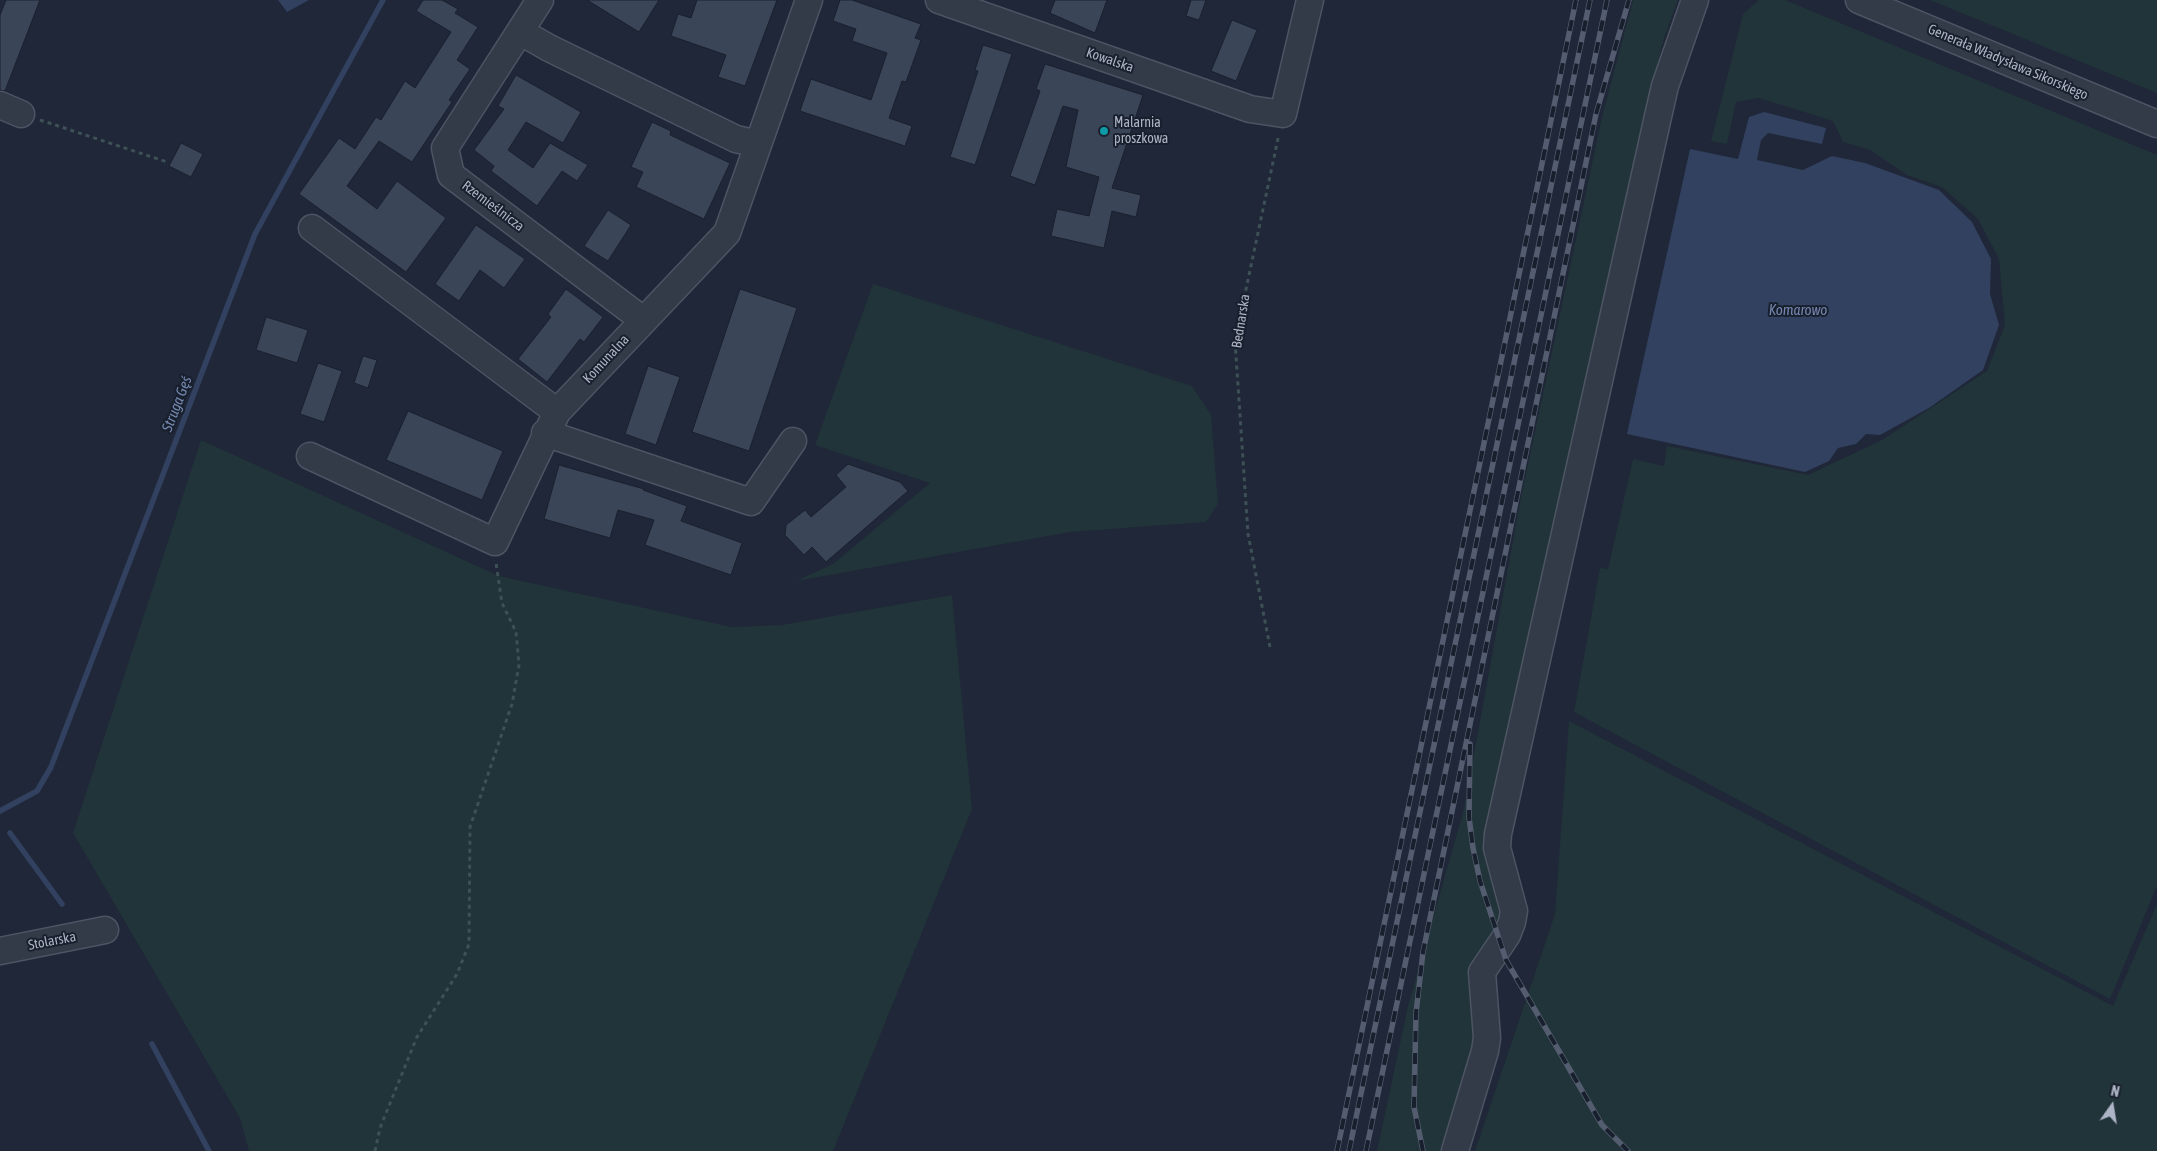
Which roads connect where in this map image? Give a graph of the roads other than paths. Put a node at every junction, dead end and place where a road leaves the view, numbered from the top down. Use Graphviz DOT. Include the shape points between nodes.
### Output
graph roads {
  1 [pos="540,0"];
  2 [pos="809,0"];
  3 [pos="938,0"];
  4 [pos="1310,0"];
  5 [pos="1695,0"];
  6 [pos="1859,0"];
  7 [pos="521,32"];
  8 [pos="2157,124"];
  9 [pos="758,144"];
  10 [pos="312,228"];
  11 [pos="643,320"];
  12 [pos="551,422"];
  13 [pos="792,441"];
  14 [pos="310,456"];
  15 [pos="104,930"];
  16 [pos="0,951"];
  17 [pos="1455,1151"];
  1 -- 7 [label="street, Rzemieślnicza"];
  2 -- 9 [label="street, Komunalna"];
  3 -- 4 [label="street, Kowalska" via="1250,109 1283,114"];
  5 -- 17 [label="street" via="1657,121 1498,834 1497,848 1514,911 1507,935 1482,972 1487,1038 1485,1052"];
  6 -- 8 [label="street, Generała Władysława Sikorskiego"];
  7 -- 9 [label="street" via="736,139"];
  7 -- 11 [label="street, Rzemieślnicza" via="445,148 451,174"];
  9 -- 11 [label="street, Komunalna" via="727,233"];
  10 -- 12 [label="street"];
  11 -- 12 [label="street, Komunalna"];
  12 -- 13 [label="street" via="750,502"];
  12 -- 14 [label="street, Komunalna" via="495,542"];
  15 -- 16 [label="street, Stolarska"];
}
